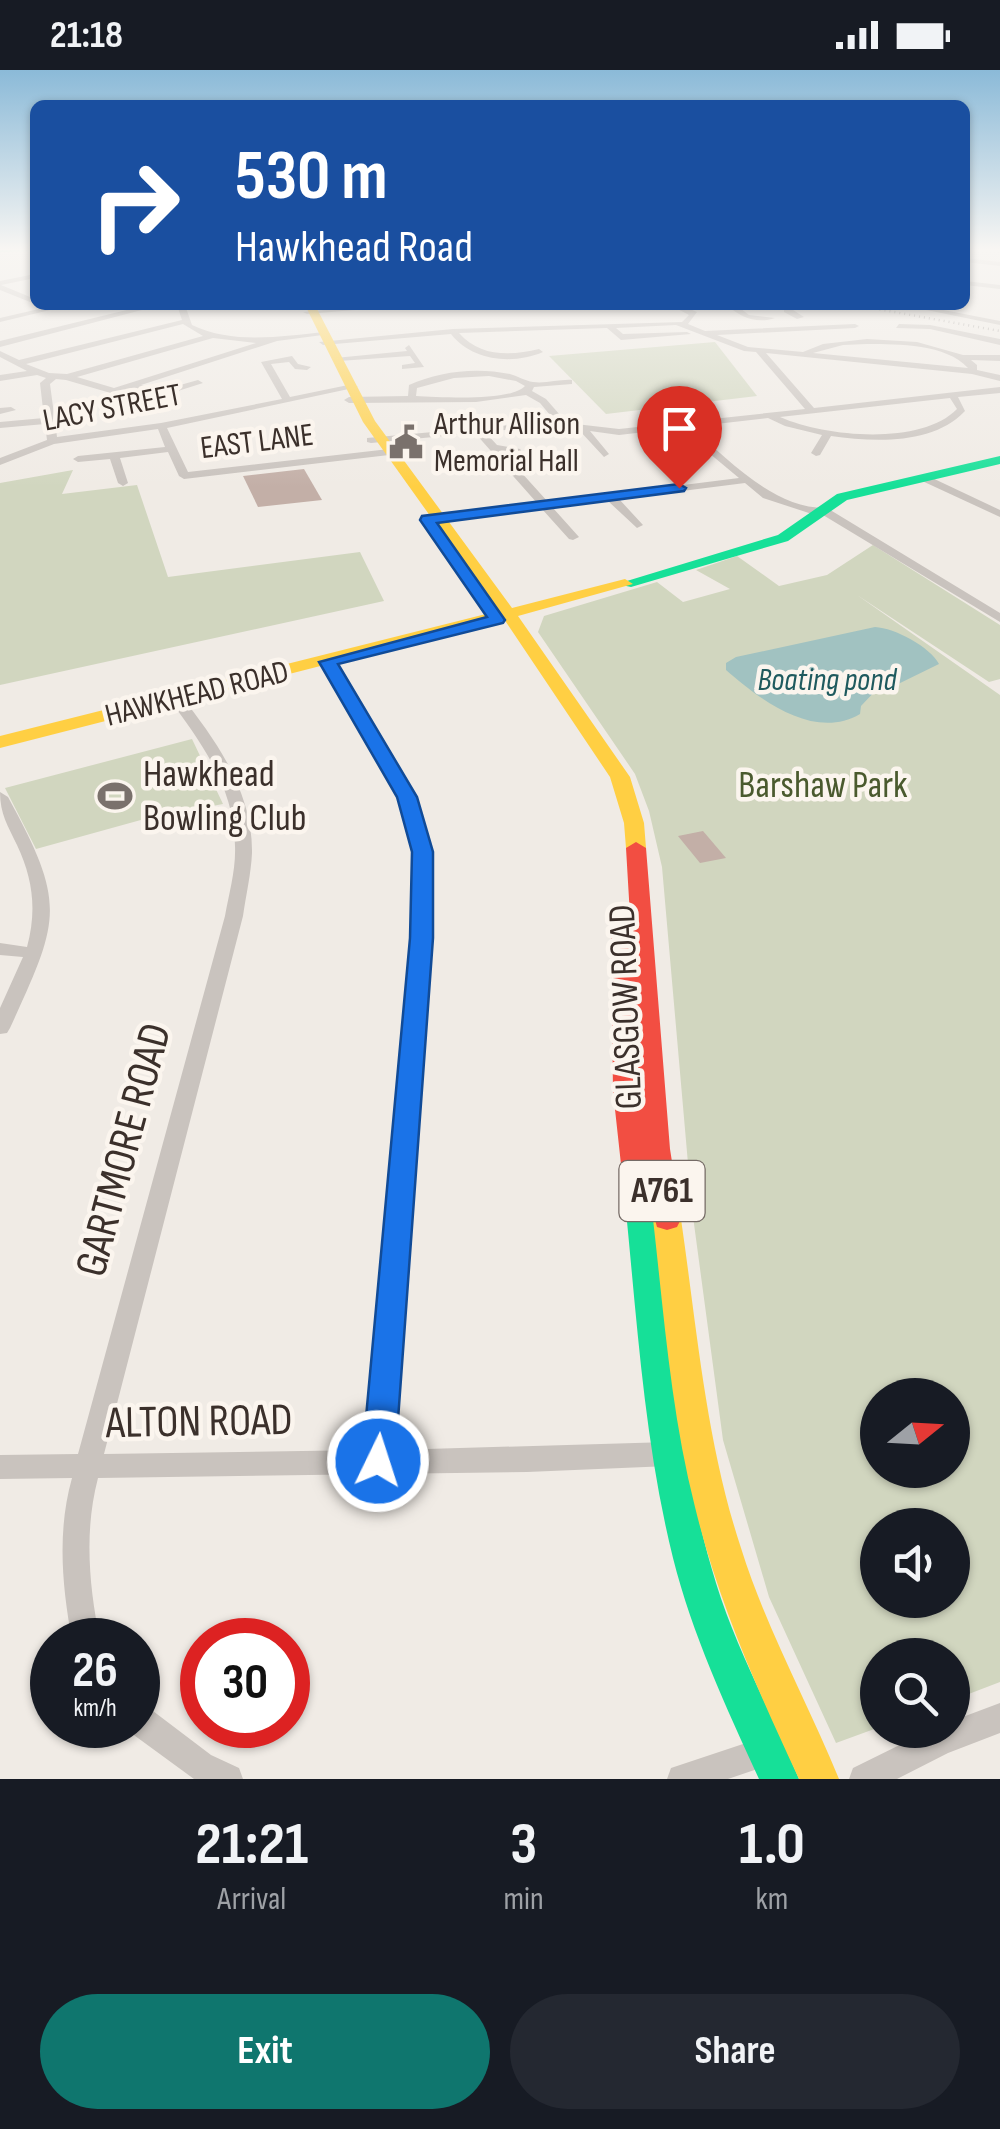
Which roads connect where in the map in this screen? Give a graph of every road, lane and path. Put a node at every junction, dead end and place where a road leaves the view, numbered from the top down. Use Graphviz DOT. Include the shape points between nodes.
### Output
graph roads {
  1 [pos="66,328"];
  2 [pos="159,328"];
  3 [pos="193,328"];
  4 [pos="309,328"];
  5 [pos="322,328"];
  6 [pos="333,328"];
  7 [pos="391,328"];
  8 [pos="538,328"];
  9 [pos="612,328"];
  10 [pos="838,328"];
  11 [pos="907,328"];
  12 [pos="685,329"];
  13 [pos="453,331"];
  14 [pos="704,333"];
  15 [pos="212,336"];
  16 [pos="282,337"];
  17 [pos="1000,342"];
  18 [pos="0,344"];
  19 [pos="760,351"];
  20 [pos="539,352"];
  21 [pos="0,354"];
  22 [pos="802,355"];
  23 [pos="964,357"];
  24 [pos="1000,358"];
  25 [pos="19,363"];
  26 [pos="308,366"];
  27 [pos="406,367"];
  28 [pos="527,367"];
  29 [pos="972,371"];
  30 [pos="35,373"];
  31 [pos="512,374"];
  32 [pos="67,377"];
  33 [pos="0,378"];
  34 [pos="52,378"];
  35 [pos="1000,378"];
  36 [pos="569,382"];
  37 [pos="198,383"];
  38 [pos="132,386"];
  39 [pos="529,388"];
  40 [pos="1000,390"];
  41 [pos="351,393"];
  42 [pos="412,395"];
  43 [pos="952,396"];
  44 [pos="286,398"];
  45 [pos="812,411"];
  46 [pos="771,416"];
  47 [pos="48,421"];
  48 [pos="562,424"];
  49 [pos="0,426"];
  50 [pos="161,426"];
  51 [pos="681,426"];
  52 [pos="478,430"];
  53 [pos="583,430"];
  54 [pos="828,433"];
  55 [pos="52,441"];
  56 [pos="380,446"];
  57 [pos="172,449"];
  58 [pos="816,453"];
  59 [pos="604,454"];
  60 [pos="114,455"];
  61 [pos="78,459"];
  62 [pos="1000,460"];
  63 [pos="0,462"];
  64 [pos="136,470"];
  65 [pos="924,478"];
  66 [pos="747,480"];
  67 [pos="610,497"];
  68 [pos="544,506"];
  69 [pos="821,512"];
  70 [pos="1000,514"];
  71 [pos="432,519"];
  72 [pos="638,526"];
  73 [pos="572,537"];
  74 [pos="504,618"];
  75 [pos="1000,618"];
  76 [pos="328,662"];
  77 [pos="176,699"];
  78 [pos="0,742"];
  79 [pos="0,796"];
  80 [pos="9,832"];
  81 [pos="0,949"];
  82 [pos="33,953"];
  83 [pos="0,1028"];
  84 [pos="700,1453"];
  85 [pos="668,1454"];
  86 [pos="378,1461"];
  87 [pos="86,1466"];
  88 [pos="0,1467"];
  89 [pos="81,1618"];
  90 [pos="1000,1718"];
  91 [pos="160,1736"];
  92 [pos="798,1740"];
  93 [pos="772,1765"];
  94 [pos="228,1779"];
  95 [pos="682,1779"];
  96 [pos="819,1779"];
  97 [pos="864,1779"];
  1 -- 18 [label="street"];
  2 -- 25 [label="street"];
  3 -- 15 [label="street"];
  4 -- 16 [label="street"];
  5 -- 41 [label="main road, GLASGOW ROAD / A761"];
  6 -- 27 [label="street" via="410,350 421,365"];
  7 -- 13 [label="street"];
  8 -- 13 [label="street"];
  9 -- 12 [label="street" via="620,337"];
  10 -- 14 [label="street"];
  11 -- 17 [label="street"];
  12 -- 14 [label="street"];
  13 -- 20 [label="street" via="467,349 505,358"];
  14 -- 19 [label="street"];
  15 -- 16 [label="street"];
  15 -- 32 [label="street"];
  16 -- 38 [label="street"];
  19 -- 22 [label="street"];
  19 -- 45 [label="street"];
  21 -- 25 [label="street"];
  22 -- 23 [label="street" via="830,344 873,342"];
  22 -- 29 [label="street" via="895,369"];
  23 -- 24 [label="street"];
  23 -- 29 [label="street"];
  25 -- 30 [label="street"];
  26 -- 44 [label="street" via="295,366 292,359 265,362"];
  28 -- 31 [label="street"];
  29 -- 35 [label="street"];
  30 -- 33 [label="street"];
  30 -- 34 [label="street"];
  31 -- 39 [label="street"];
  31 -- 42 [label="street" via="426,380 412,387"];
  32 -- 34 [label="street"];
  32 -- 38 [label="street" via="107,390"];
  34 -- 47 [label="street" via="45,384"];
  36 -- 39 [label="street"];
  37 -- 38 [label="street" via="160,394"];
  39 -- 42 [label="street" via="459,402"];
  39 -- 48 [label="street"];
  40 -- 43 [label="street"];
  41 -- 42 [label="street, LACY STREET"];
  41 -- 44 [label="street, LACY STREET"];
  41 -- 56 [label="main road, GLASGOW ROAD / A761"];
  43 -- 45 [label="street"];
  43 -- 54 [label="street" via="961,412 932,429"];
  44 -- 50 [label="street, LACY STREET"];
  45 -- 46 [label="street"];
  46 -- 51 [label="street"];
  46 -- 54 [label="street"];
  47 -- 49 [label="street"];
  47 -- 55 [label="street"];
  48 -- 52 [label="street"];
  48 -- 53 [label="street"];
  50 -- 55 [label="street, LACY STREET"];
  50 -- 57 [label="street, EAST LANE"];
  51 -- 53 [label="street"];
  51 -- 66 [label="street"];
  52 -- 56 [label="street"];
  52 -- 68 [label="street"];
  53 -- 59 [label="street"];
  54 -- 58 [label="street"];
  55 -- 63 [label="street, LACY STREET"];
  56 -- 57 [label="street, EAST LANE" via="184,476"];
  56 -- 71 [label="main road, GLASGOW ROAD / A761"];
  57 -- 60 [label="street"];
  60 -- 61 [label="street"];
  60 -- 64 [label="street" via="122,478"];
  62 -- 65 [label="main road, HAWKHEAD ROAD"];
  65 -- 69 [label="main road, HAWKHEAD ROAD" via="842,496"];
  65 -- 70 [label="street"];
  66 -- 67 [label="street"];
  66 -- 69 [label="street" via="767,496"];
  67 -- 68 [label="street"];
  67 -- 72 [label="street"];
  68 -- 71 [label="street"];
  68 -- 73 [label="street"];
  69 -- 74 [label="main road, HAWKHEAD ROAD" via="774,541"];
  69 -- 75 [label="street"];
  71 -- 74 [label="main road, GLASGOW ROAD / A761"];
  74 -- 76 [label="main road, HAWKHEAD ROAD"];
  74 -- 84 [label="main road, GLASGOW ROAD / A761" via="620,777 634,823 657,1149"];
  74 -- 85 [label="main road, GLASGOW ROAD / A761" via="608,782 619,832 626,1091"];
  76 -- 77 [label="main road, HAWKHEAD ROAD"];
  76 -- 86 [label="street" via="407,797 423,852"];
  77 -- 78 [label="main road, HAWKHEAD ROAD"];
  77 -- 87 [label="street, GARTMORE ROAD" via="230,778 244,840 234,916"];
  79 -- 80 [label="street"];
  80 -- 82 [label="street" via="43,899"];
  81 -- 82 [label="street"];
  82 -- 83 [label="street"];
  84 -- 85 [label="street, ALTON ROAD"];
  84 -- 92 [label="main road, GLASGOW ROAD / A761" via="722,1544"];
  85 -- 86 [label="street, ALTON ROAD"];
  85 -- 93 [label="main road, GLASGOW ROAD / A761" via="692,1561 736,1687"];
  86 -- 87 [label="street, ALTON ROAD"];
  87 -- 88 [label="street, ALTON ROAD"];
  87 -- 89 [label="street, GARTMORE ROAD" via="74,1548"];
  90 -- 97 [label="street"];
  91 -- 94 [label="street"];
  92 -- 93 [label="street"];
  92 -- 96 [label="main road, GLASGOW ROAD / A761"];
  93 -- 95 [label="street"];
}
